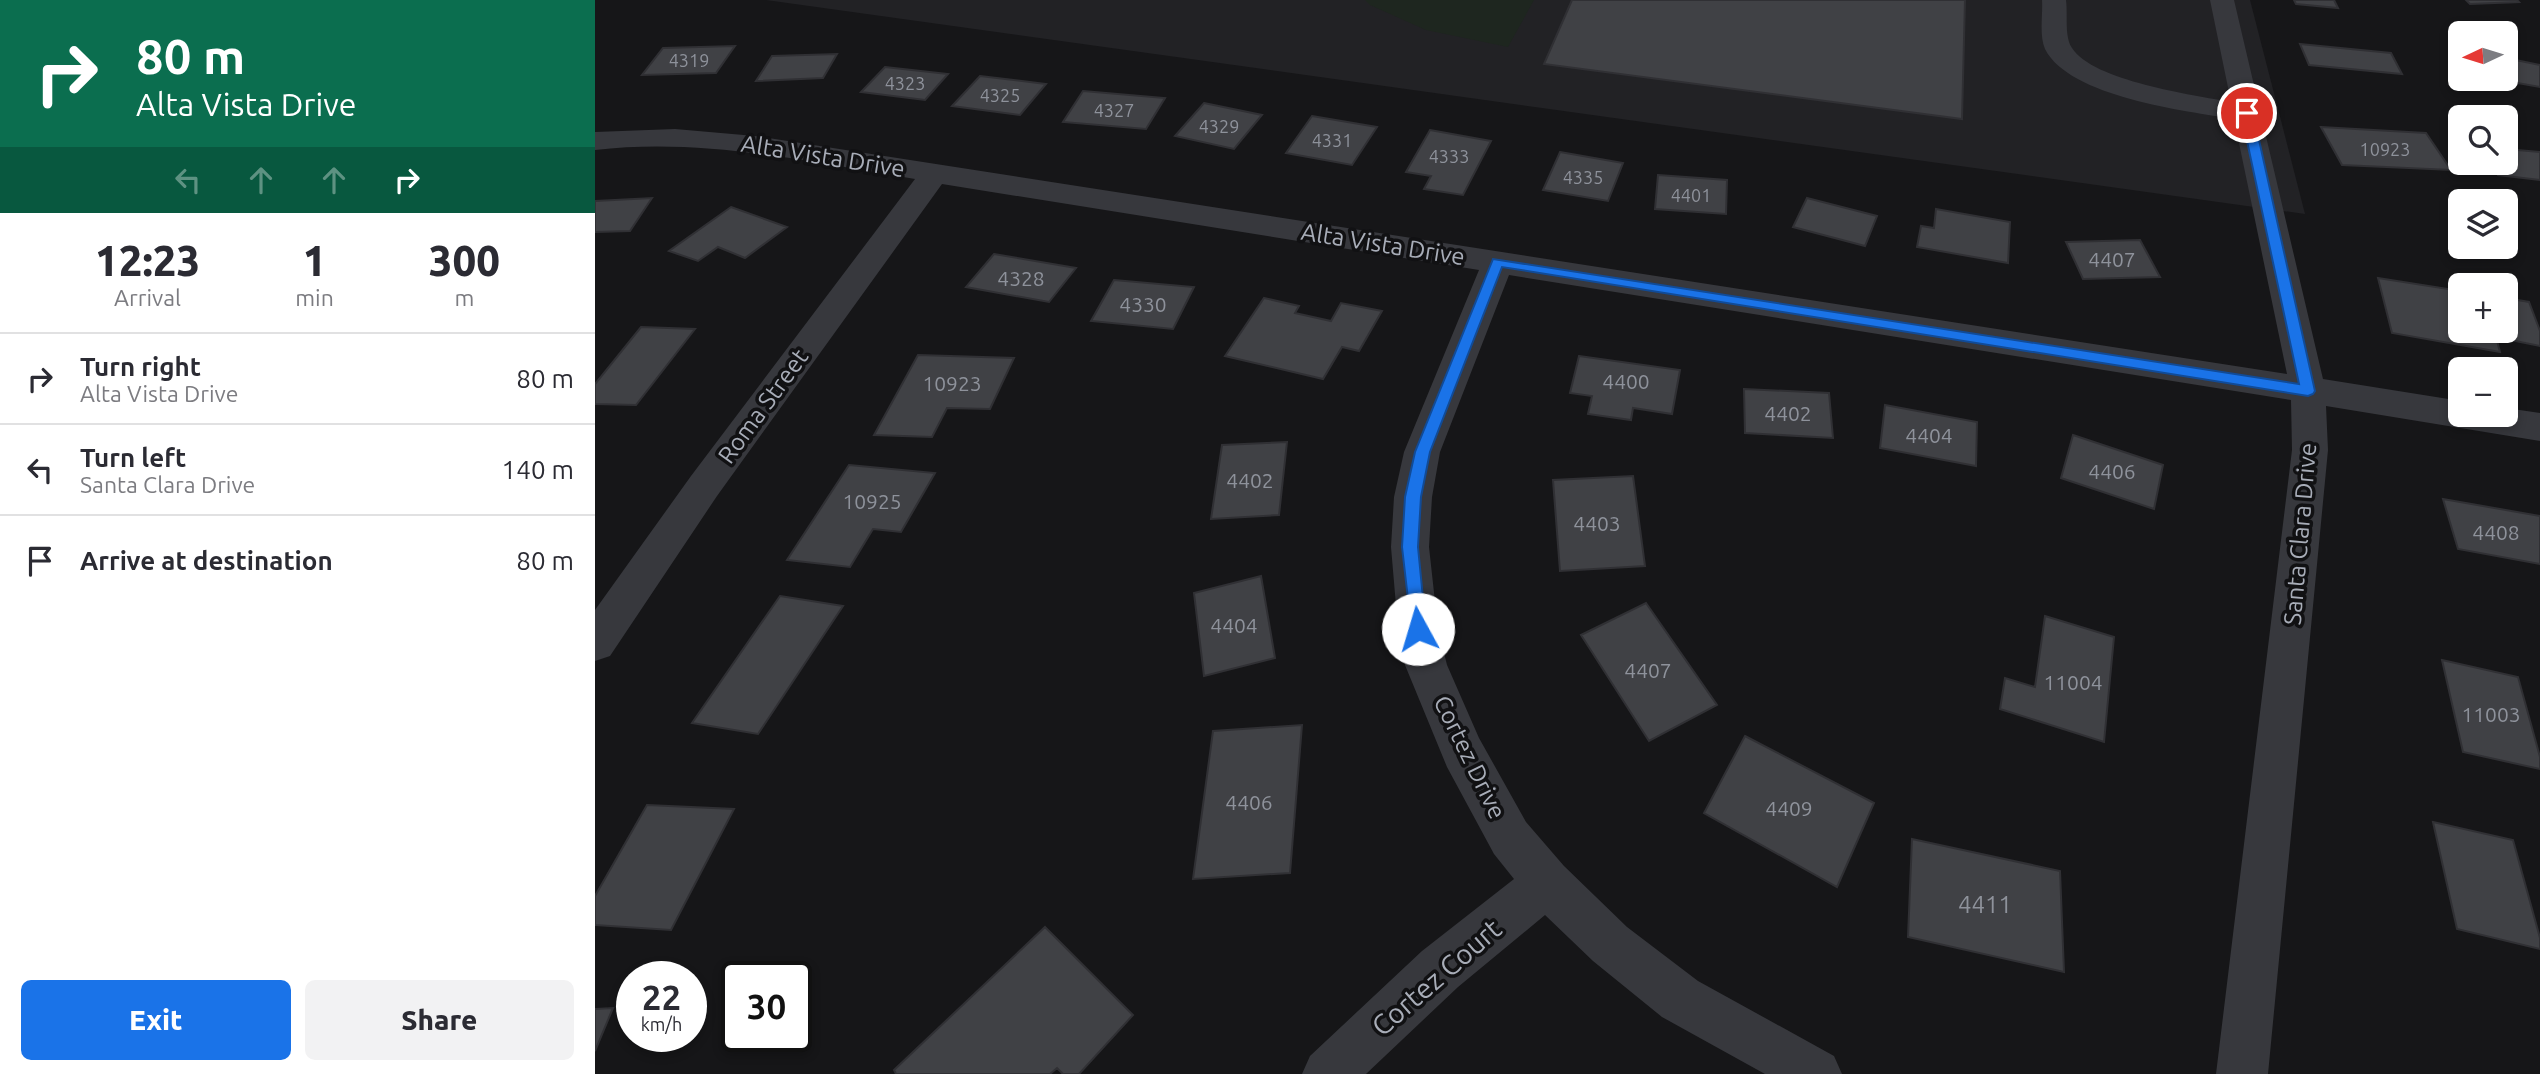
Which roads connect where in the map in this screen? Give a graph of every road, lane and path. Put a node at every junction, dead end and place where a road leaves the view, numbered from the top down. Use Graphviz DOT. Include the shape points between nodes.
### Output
graph roads {
  1 [pos="2055,0"];
  2 [pos="2222,0"];
  3 [pos="2247,113"];
  4 [pos="595,141"];
  5 [pos="935,173"];
  6 [pos="1498,262"];
  7 [pos="2308,391"];
  8 [pos="2448,412"];
  9 [pos="2518,423"];
  10 [pos="2540,426"];
  11 [pos="595,643"];
  12 [pos="1547,883"];
  13 [pos="1328,1074"];
  14 [pos="1816,1074"];
  15 [pos="2242,1074"];
  1 -- 3 [label="street" via="2059,49 2094,77"];
  2 -- 3 [label="street, Santa Clara Drive"];
  3 -- 7 [label="street, Santa Clara Drive"];
  4 -- 5 [label="street, Alta Vista Drive" via="695,137"];
  5 -- 6 [label="street, Alta Vista Drive"];
  5 -- 11 [label="street, Roma Street" via="704,485"];
  6 -- 7 [label="street, Alta Vista Drive"];
  6 -- 12 [label="street, Cortez Drive" via="1422,452 1410,547 1418,629 1431,677 1463,752 1510,838"];
  7 -- 8 [label="street, Alta Vista Drive"];
  7 -- 15 [label="street, Santa Clara Drive" via="2310,450"];
  9 -- 10 [label="street, Alta Vista Drive"];
  12 -- 13 [label="street, Cortez Court" via="1440,969"];
  12 -- 14 [label="street, Cortez Drive" via="1610,944 1680,999"];
}
